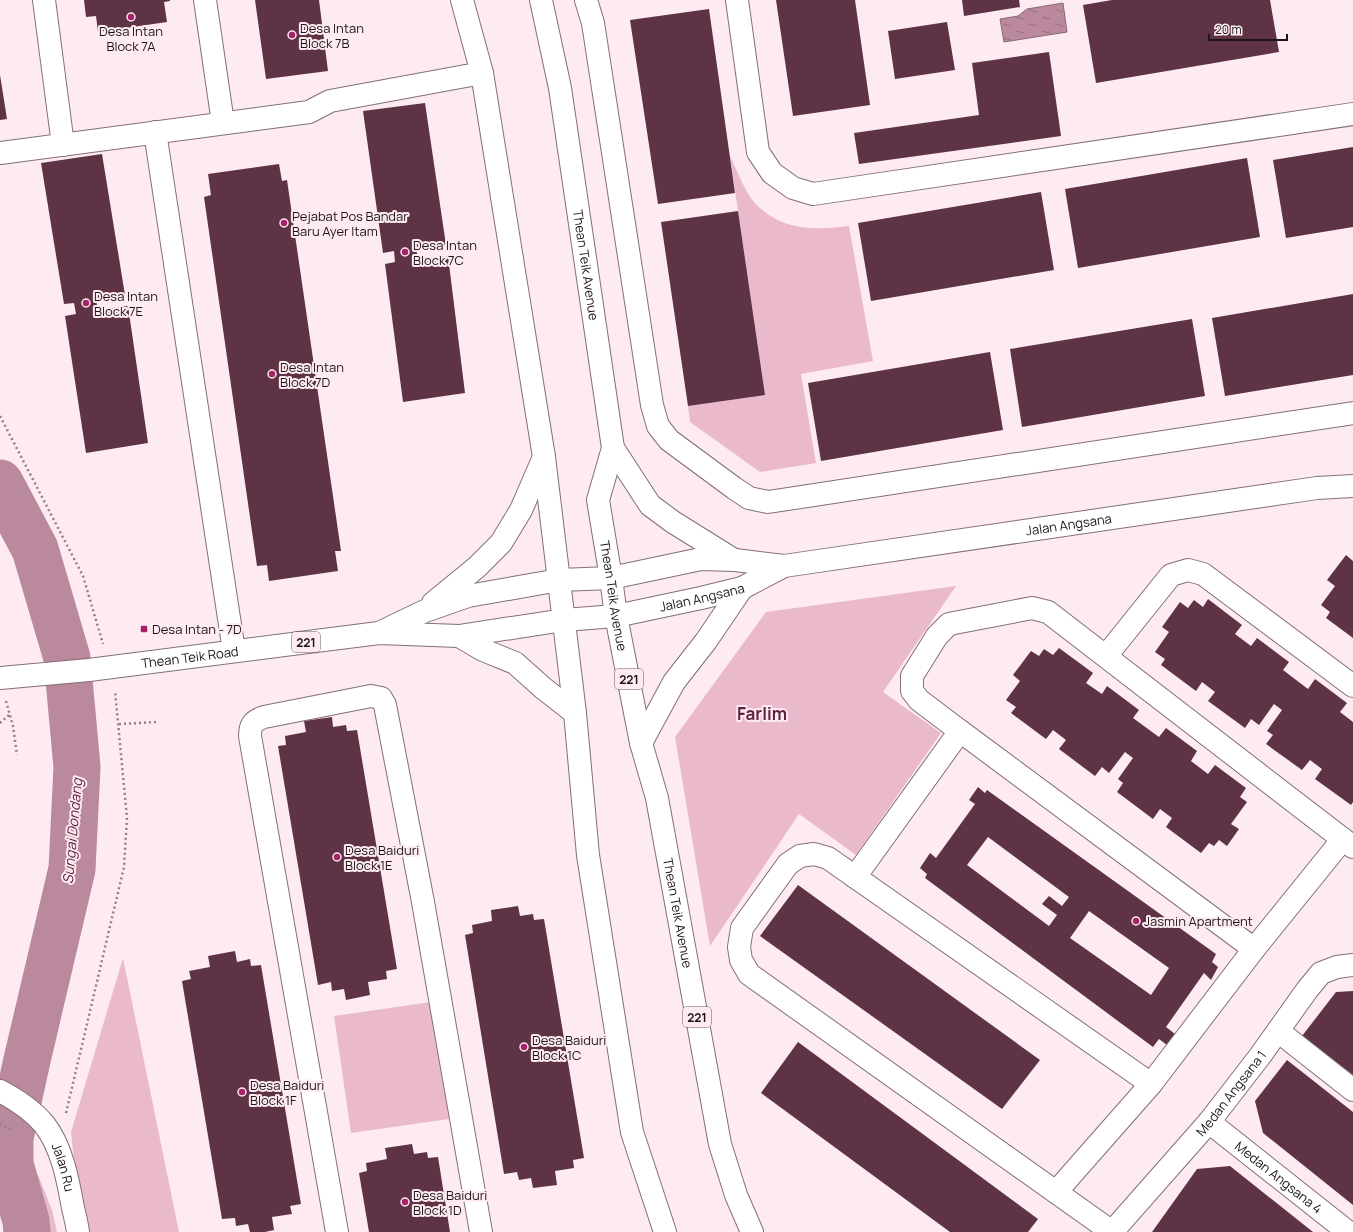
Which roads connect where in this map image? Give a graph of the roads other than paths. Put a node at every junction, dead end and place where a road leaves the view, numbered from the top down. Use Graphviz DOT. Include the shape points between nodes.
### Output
graph roads {
  1 [pos="44,0"];
  2 [pos="205,0"];
  3 [pos="462,0"];
  4 [pos="541,0"];
  5 [pos="586,0"];
  6 [pos="738,0"];
  7 [pos="482,73"];
  8 [pos="1353,114"];
  9 [pos="224,123"];
  10 [pos="155,132"];
  11 [pos="63,145"];
  12 [pos="0,153"];
  13 [pos="1353,413"];
  14 [pos="613,448"];
  15 [pos="544,457"];
  16 [pos="1353,486"];
  17 [pos="735,560"];
  18 [pos="784,566"];
  19 [pos="611,578"];
  20 [pos="559,580"];
  21 [pos="742,588"];
  22 [pos="425,611"];
  23 [pos="616,616"];
  24 [pos="564,620"];
  25 [pos="379,632"];
  26 [pos="459,636"];
  27 [pos="234,651"];
  28 [pos="1106,656"];
  29 [pos="5,677"];
  30 [pos="1353,686"];
  31 [pos="575,713"];
  32 [pos="960,731"];
  33 [pos="641,743"];
  34 [pos="1348,843"];
  35 [pos="855,877"];
  36 [pos="1254,949"];
  37 [pos="1353,965"];
  38 [pos="1278,1031"];
  39 [pos="1151,1084"];
  40 [pos="0,1090"];
  41 [pos="1353,1090"];
  42 [pos="1209,1122"];
  43 [pos="1056,1192"];
  44 [pos="78,1232"];
  45 [pos="337,1232"];
  46 [pos="481,1232"];
  47 [pos="665,1232"];
  48 [pos="752,1232"];
  49 [pos="1112,1232"];
  50 [pos="1348,1232"];
  1 -- 11 [label="main road"];
  2 -- 9 [label="main road"];
  3 -- 7 [label="main road"];
  4 -- 14 [label="main road, Thean Teik Avenue" via="560,88"];
  5 -- 13 [label="main road" via="593,23 652,406 658,426 669,440 749,498 768,502"];
  6 -- 8 [label="main road" via="758,152 772,173 793,188 813,194"];
  7 -- 9 [label="main road" via="330,100 309,112"];
  7 -- 15 [label="main road"];
  9 -- 10 [label="main road"];
  10 -- 11 [label="main road"];
  10 -- 27 [label="main road"];
  11 -- 12 [label="main road"];
  14 -- 17 [label="main road" via="650,506"];
  14 -- 19 [label="main road, Thean Teik Avenue" via="598,500"];
  15 -- 20 [label="main road"];
  15 -- 22 [label="main road" via="521,510 501,543"];
  16 -- 18 [label="main road, Jalan Angsana" via="1318,488"];
  17 -- 18 [label="main road, Jalan Angsana"];
  17 -- 19 [label="main road, Jalan Angsana" via="701,559"];
  18 -- 21 [label="main road, Jalan Angsana"];
  19 -- 20 [label="main road, Jalan Angsana"];
  19 -- 23 [label="main road, Thean Teik Avenue / 221"];
  20 -- 22 [label="main road, Thean Teik Road / 221" via="468,596"];
  20 -- 24 [label="main road"];
  21 -- 23 [label="main road, Jalan Angsana"];
  21 -- 33 [label="main road" via="674,682"];
  22 -- 25 [label="main road, Thean Teik Road / 221"];
  23 -- 24 [label="main road, Jalan Angsana"];
  23 -- 33 [label="main road, Thean Teik Avenue / 221"];
  24 -- 26 [label="main road, Thean Teik Road / 221"];
  24 -- 31 [label="main road"];
  25 -- 26 [label="main road, Thean Teik Road / 221"];
  25 -- 27 [label="main road, Thean Teik Road / 221"];
  26 -- 31 [label="main road" via="483,650 515,663"];
  27 -- 29 [label="main road, Thean Teik Road / 221" via="89,670"];
  28 -- 30 [label="main road" via="1171,575 1188,570 1203,574"];
  28 -- 32 [label="main road" via="1048,612 1032,608 949,624 937,636 912,676 912,691 919,700"];
  28 -- 34 [label="main road"];
  31 -- 47 [label="main road" via="588,855 632,1132"];
  32 -- 35 [label="main road"];
  32 -- 36 [label="main road"];
  33 -- 48 [label="main road, Thean Teik Avenue / 221" via="657,798 720,1144 736,1195"];
  34 -- 36 [label="main road"];
  35 -- 39 [label="main road"];
  35 -- 43 [label="main road" via="828,858 814,854 800,856 788,864 742,928 739,947 741,960 749,974"];
  36 -- 39 [label="main road"];
  37 -- 38 [label="main road, Medan Angsana 1" via="1321,973"];
  38 -- 41 [label="main road"];
  38 -- 42 [label="main road, Medan Angsana 1"];
  39 -- 43 [label="main road"];
  40 -- 44 [label="main road, Jalan Ru" via="29,1111 51,1135 60,1154 69,1186"];
  42 -- 49 [label="main road, Medan Angsana 1"];
  42 -- 50 [label="main road, Medan Angsana 4"];
  43 -- 49 [label="main road"];
  45 -- 46 [label="main road" via="250,727 255,720 264,717 370,696 381,698 386,705"];
}
